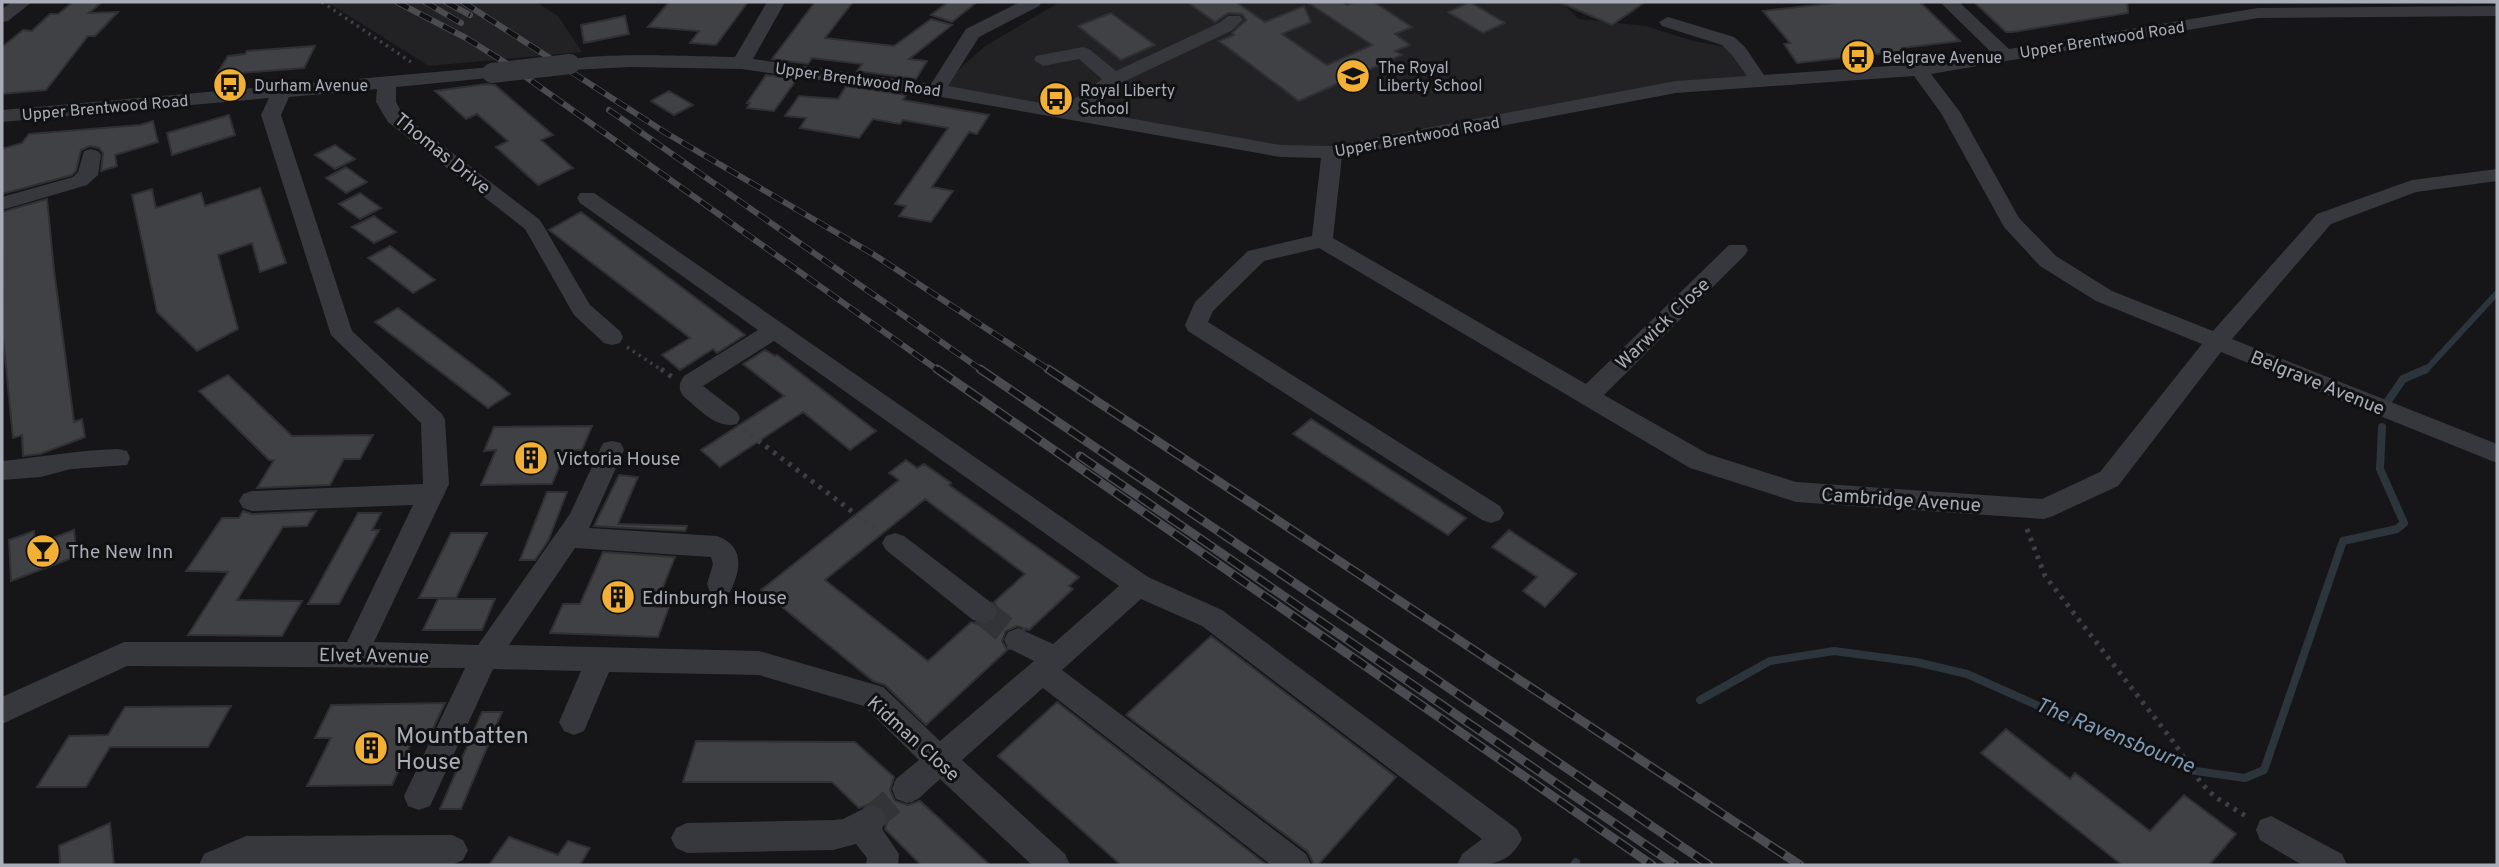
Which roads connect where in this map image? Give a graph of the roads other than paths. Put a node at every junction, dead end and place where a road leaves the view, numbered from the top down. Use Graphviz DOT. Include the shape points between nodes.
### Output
graph roads {
  1 [pos="23,2"];
  2 [pos="776,2"];
  3 [pos="1032,2"];
  4 [pos="1949,2"];
  5 [pos="2242,2"];
  6 [pos="2497,10"];
  7 [pos="2258,13"];
  8 [pos="2,17"];
  9 [pos="1234,20"];
  10 [pos="1668,22"];
  11 [pos="2004,55"];
  12 [pos="1043,60"];
  13 [pos="741,63"];
  14 [pos="1919,70"];
  15 [pos="1114,79"];
  16 [pos="1759,81"];
  17 [pos="387,82"];
  18 [pos="936,89"];
  19 [pos="278,99"];
  20 [pos="1067,113"];
  21 [pos="3,128"];
  22 [pos="1332,152"];
  23 [pos="91,155"];
  24 [pos="2497,174"];
  25 [pos="587,198"];
  26 [pos="2,204"];
  27 [pos="1322,241"];
  28 [pos="1737,250"];
  29 [pos="775,330"];
  30 [pos="612,337"];
  31 [pos="2217,341"];
  32 [pos="1588,396"];
  33 [pos="728,418"];
  34 [pos="612,450"];
  35 [pos="2497,454"];
  36 [pos="118,458"];
  37 [pos="2,471"];
  38 [pos="431,495"];
  39 [pos="252,501"];
  40 [pos="1491,513"];
  41 [pos="568,537"];
  42 [pos="895,543"];
  43 [pos="720,584"];
  44 [pos="1138,585"];
  45 [pos="983,612"];
  46 [pos="1018,640"];
  47 [pos="355,654"];
  48 [pos="485,657"];
  49 [pos="600,660"];
  50 [pos="759,663"];
  51 [pos="1050,665"];
  52 [pos="2,711"];
  53 [pos="574,722"];
  54 [pos="942,761"];
  55 [pos="907,789"];
  56 [pos="419,796"];
  57 [pos="2272,830"];
  58 [pos="687,838"];
  59 [pos="452,850"];
  60 [pos="215,865"];
  61 [pos="882,865"];
  62 [pos="1054,865"];
  63 [pos="1295,865"];
  64 [pos="1473,865"];
  65 [pos="2331,865"];
  1 -- 8 [label="street"];
  2 -- 13 [label="street"];
  3 -- 18 [label="street" via="972,33"];
  4 -- 11 [label="street"];
  5 -- 7 [label="street"];
  6 -- 7 [label="street, Upper Brentwood Road"];
  7 -- 11 [label="street, Upper Brentwood Road"];
  9 -- 15 [label="street"];
  10 -- 16 [label="street" via="1728,41"];
  11 -- 14 [label="street, Upper Brentwood Road"];
  12 -- 15 [label="street" via="1083,53"];
  13 -- 17 [label="street, Upper Brentwood Road, bridge" via="570,64"];
  13 -- 18 [label="street, Upper Brentwood Road"];
  14 -- 16 [label="street, Upper Brentwood Road"];
  14 -- 31 [label="street, Belgrave Avenue" via="1950,112 2011,222 2048,261 2104,296"];
  15 -- 20 [label="street"];
  16 -- 22 [label="street, Upper Brentwood Road" via="1676,87"];
  17 -- 19 [label="street, Upper Brentwood Road"];
  17 -- 30 [label="street, Thomas Drive" via="386,102 395,118 519,213 539,234 582,310"];
  18 -- 20 [label="street, Upper Brentwood Road"];
  19 -- 21 [label="street, Upper Brentwood Road"];
  19 -- 38 [label="street" via="271,115 342,335 433,420 436,484"];
  20 -- 22 [label="street, Upper Brentwood Road" via="1280,151"];
  22 -- 27 [label="street"];
  23 -- 26 [label="street" via="88,175 80,181"];
  24 -- 31 [label="street, Cambridge Avenue" via="2412,186 2324,219"];
  25 -- 29 [label="street"];
  27 -- 32 [label="street, Cambridge Avenue"];
  27 -- 40 [label="street" via="1256,256 1203,307 1196,325"];
  28 -- 32 [label="street, Warwick Close"];
  29 -- 33 [label="street" via="692,382 691,390"];
  29 -- 44 [label="street"];
  31 -- 32 [label="street, Cambridge Avenue" via="2109,479 2044,509 1796,492 1699,461"];
  31 -- 35 [label="street, Belgrave Avenue"];
  34 -- 41 [label="street"];
  36 -- 37 [label="street"];
  38 -- 39 [label="street"];
  38 -- 47 [label="street"];
  41 -- 43 [label="street" via="717,547 727,558"];
  41 -- 48 [label="street"];
  42 -- 45 [label="street"];
  44 -- 51 [label="street"];
  44 -- 64 [label="street" via="1212,618 1506,839"];
  46 -- 51 [label="street"];
  47 -- 48 [label="street, Elvet Avenue"];
  47 -- 52 [label="street, Elvet Avenue" via="124,654"];
  48 -- 49 [label="street, Elvet Avenue"];
  48 -- 56 [label="street"];
  49 -- 50 [label="street, Elvet Avenue"];
  49 -- 53 [label="street"];
  50 -- 54 [label="street, Kidman Close" via="873,696"];
  51 -- 54 [label="street"];
  51 -- 63 [label="street"];
  54 -- 55 [label="street"];
  54 -- 62 [label="street, Kidman Close"];
  57 -- 65 [label="street"];
  58 -- 61 [label="street" via="833,835 866,823 883,855"];
  59 -- 60 [label="street" via="246,851"];
}
